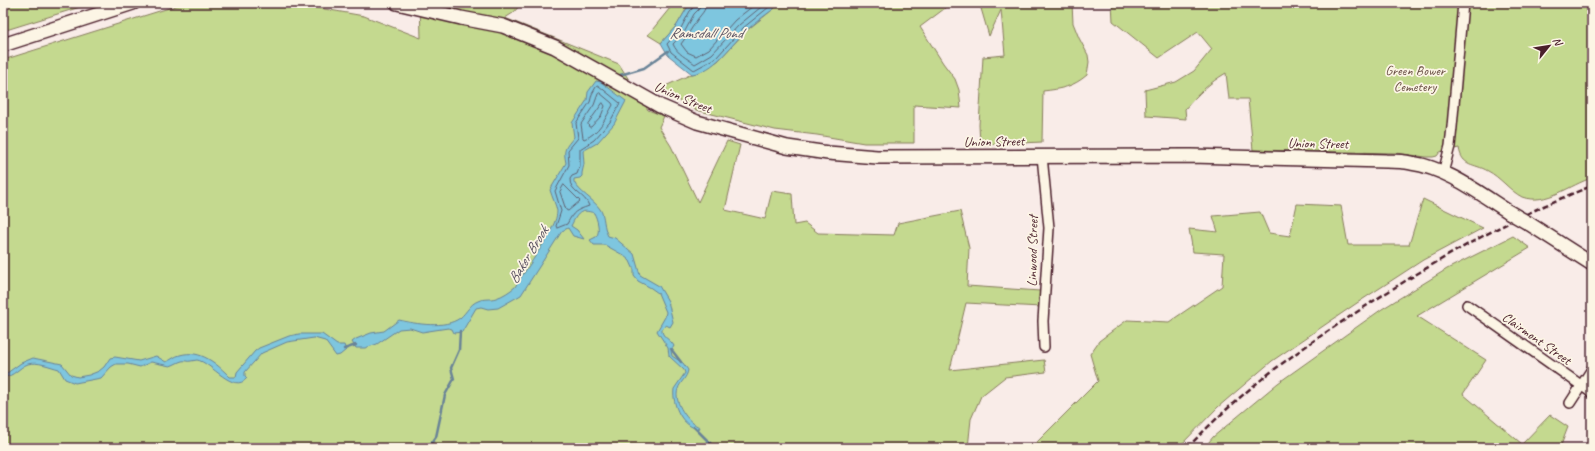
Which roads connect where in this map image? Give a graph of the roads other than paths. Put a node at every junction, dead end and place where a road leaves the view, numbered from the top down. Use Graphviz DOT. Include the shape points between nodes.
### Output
graph roads {
  1 [pos="133,3"];
  2 [pos="397,3"];
  3 [pos="1463,3"];
  4 [pos="3,45"];
  5 [pos="1042,156"];
  6 [pos="1443,173"];
  7 [pos="1592,264"];
  8 [pos="1466,305"];
  9 [pos="1044,347"];
  10 [pos="1592,369"];
  11 [pos="1581,386"];
  12 [pos="1592,393"];
  13 [pos="1570,403"];
  1 -- 4 [label="street"];
  2 -- 5 [label="street, Union Street" via="503,26 555,47 660,106 697,122 787,147 878,157"];
  3 -- 6 [label="street" via="1452,127"];
  5 -- 6 [label="street, Union Street" via="1386,160 1412,163"];
  5 -- 9 [label="street, Linwood Street" via="1049,228 1043,322"];
  6 -- 7 [label="street, Union Street, bridge"];
  8 -- 11 [label="street, Clairmont Street"];
  10 -- 11 [label="street"];
  11 -- 12 [label="street, Clairmont Street"];
  11 -- 13 [label="street"];
}
